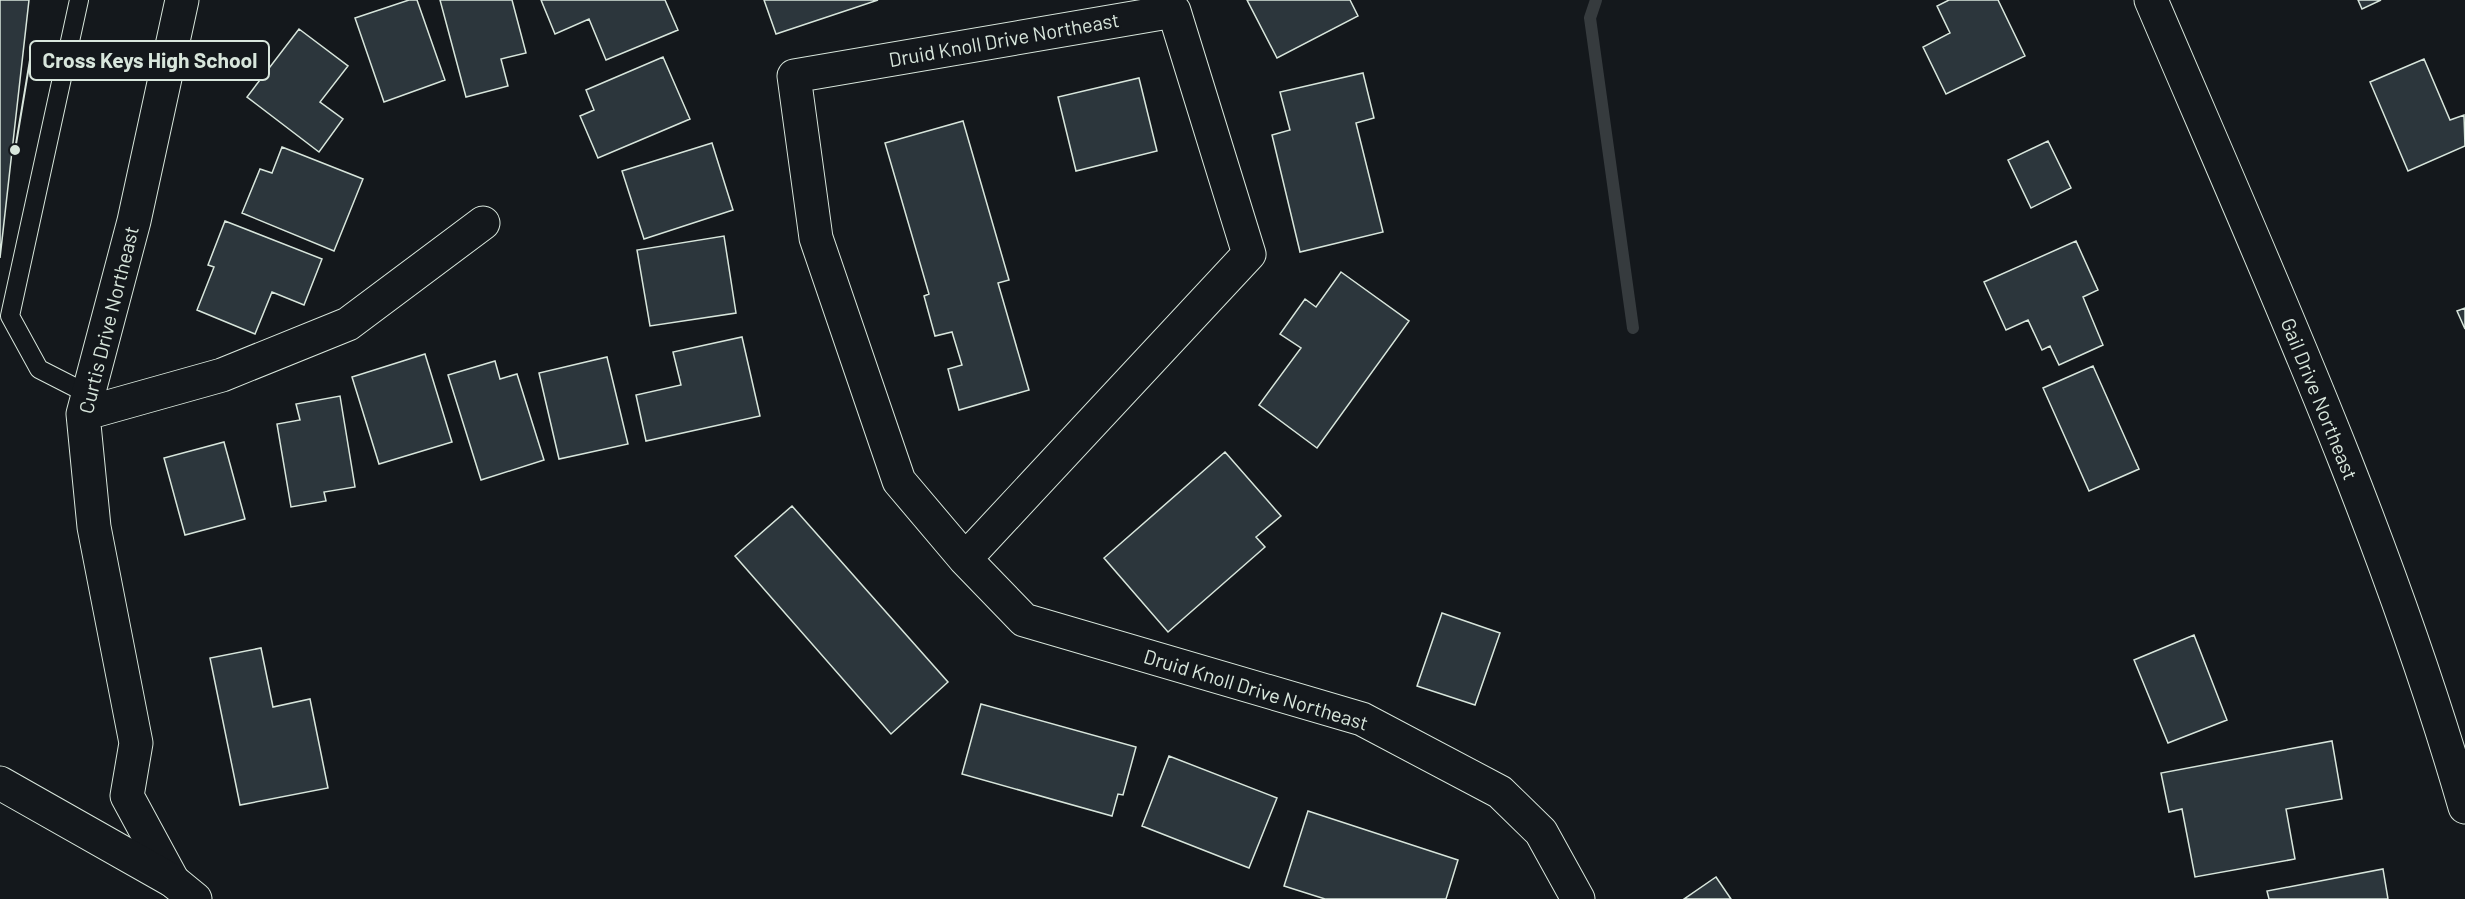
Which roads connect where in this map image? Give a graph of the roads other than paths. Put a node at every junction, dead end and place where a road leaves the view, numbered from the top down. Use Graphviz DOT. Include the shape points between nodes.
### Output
graph roads {
  1 [pos="79,0"];
  2 [pos="182,0"];
  3 [pos="2151,0"];
  4 [pos="1172,6"];
  5 [pos="483,223"];
  6 [pos="86,404"];
  7 [pos="965,559"];
  8 [pos="0,783"];
  9 [pos="2465,807"];
  10 [pos="184,890"];
  11 [pos="1578,899"];
  1 -- 6 [label="lane" via="10,316 39,369"];
  2 -- 6 [label="street, Curtis Drive Northeast" via="134,221"];
  3 -- 9 [label="street, Gail Drive Northeast" via="2331,423 2439,715"];
  4 -- 7 [label="street, Druid Knoll Drive Northeast" via="1249,254"];
  4 -- 7 [label="street, Druid Knoll Drive Northeast" via="794,76 816,238 899,480"];
  5 -- 6 [label="street" via="348,324 222,375"];
  6 -- 10 [label="street, Curtis Drive Northeast" via="94,526 136,743 127,796"];
  7 -- 11 [label="street, Druid Knoll Drive Northeast" via="1024,620 1362,719 1500,792 1541,832"];
  8 -- 10 [label="street"];
}
